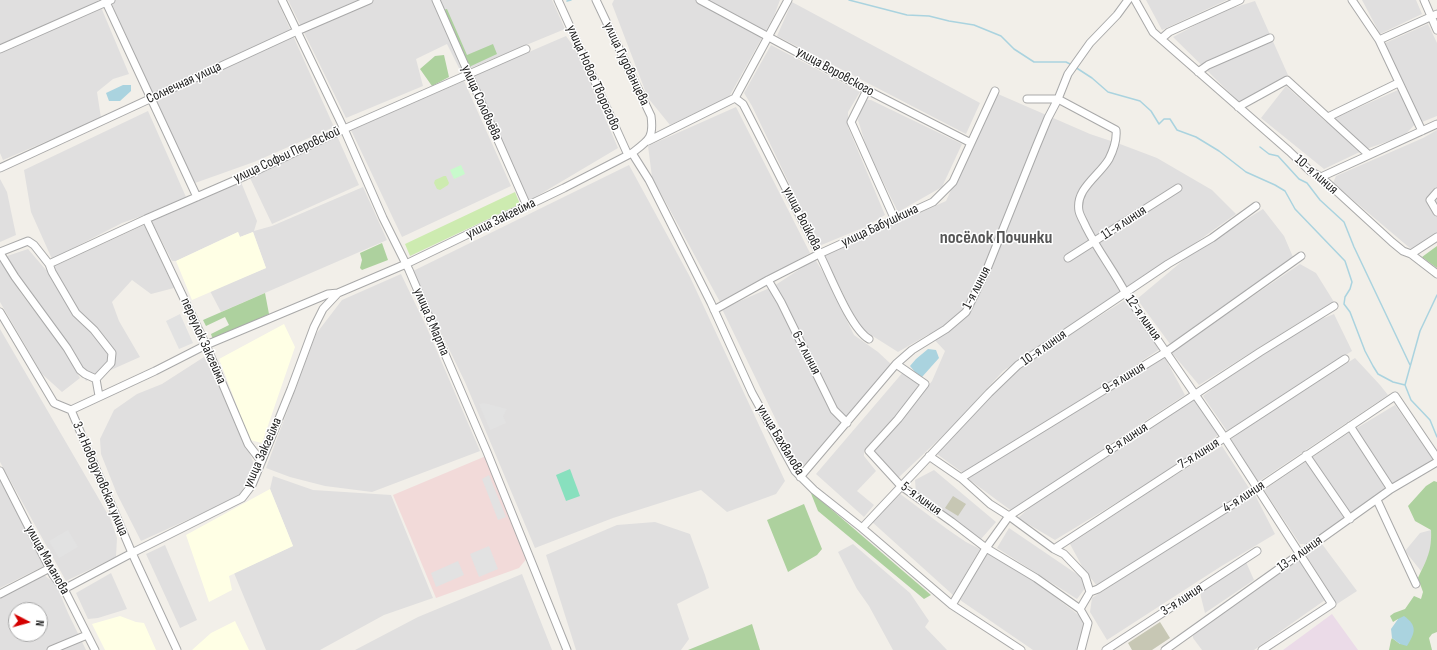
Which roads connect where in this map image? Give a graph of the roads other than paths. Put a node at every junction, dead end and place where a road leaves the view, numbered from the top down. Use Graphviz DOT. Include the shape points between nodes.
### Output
graph roads {
  1 [pos="282,0"];
  2 [pos="369,0"];
  3 [pos="436,0"];
  4 [pos="558,0"];
  5 [pos="596,0"];
  6 [pos="700,0"];
  7 [pos="788,0"];
  8 [pos="1128,0"];
  9 [pos="1135,0"];
  10 [pos="1240,0"];
  11 [pos="1352,0"];
  12 [pos="1424,0"];
  13 [pos="107,1"];
  14 [pos="1434,15"];
  15 [pos="1437,30"];
  16 [pos="297,31"];
  17 [pos="769,36"];
  18 [pos="1270,38"];
  19 [pos="1161,39"];
  20 [pos="1379,40"];
  21 [pos="0,49"];
  22 [pos="526,49"];
  23 [pos="1198,72"];
  24 [pos="468,74"];
  25 [pos="1398,82"];
  26 [pos="867,90"];
  27 [pos="995,91"];
  28 [pos="735,98"];
  29 [pos="151,99"];
  30 [pos="1027,99"];
  31 [pos="1058,99"];
  32 [pos="1238,107"];
  33 [pos="1328,117"];
  34 [pos="1437,124"];
  35 [pos="344,128"];
  36 [pos="1422,131"];
  37 [pos="648,141"];
  38 [pos="971,143"];
  39 [pos="630,154"];
  40 [pos="1369,155"];
  41 [pos="1,166"];
  42 [pos="1321,177"];
  43 [pos="1178,188"];
  44 [pos="1437,192"];
  45 [pos="197,197"];
  46 [pos="527,206"];
  47 [pos="1256,206"];
  48 [pos="1437,212"];
  49 [pos="146,219"];
  50 [pos="895,220"];
  51 [pos="1437,237"];
  52 [pos="1094,242"];
  53 [pos="0,253"];
  54 [pos="820,254"];
  55 [pos="1411,254"];
  56 [pos="1300,256"];
  57 [pos="1068,258"];
  58 [pos="49,264"];
  59 [pos="406,264"];
  60 [pos="1437,274"];
  61 [pos="768,280"];
  62 [pos="338,293"];
  63 [pos="1126,294"];
  64 [pos="1334,306"];
  65 [pos="714,310"];
  66 [pos="0,312"];
  67 [pos="869,339"];
  68 [pos="206,345"];
  69 [pos="1166,352"];
  70 [pos="1345,359"];
  71 [pos="896,364"];
  72 [pos="96,379"];
  73 [pos="1195,394"];
  74 [pos="99,396"];
  75 [pos="71,410"];
  76 [pos="847,423"];
  77 [pos="1350,426"];
  78 [pos="1224,438"];
  79 [pos="929,456"];
  80 [pos="1306,456"];
  81 [pos="1437,458"];
  82 [pos="261,461"];
  83 [pos="1437,462"];
  84 [pos="0,471"];
  85 [pos="800,477"];
  86 [pos="961,478"];
  87 [pos="901,486"];
  88 [pos="1257,489"];
  89 [pos="1392,489"];
  90 [pos="1377,500"];
  91 [pos="1009,516"];
  92 [pos="1350,519"];
  93 [pos="862,528"];
  94 [pos="986,548"];
  95 [pos="1054,549"];
  96 [pos="1257,550"];
  97 [pos="132,553"];
  98 [pos="1301,554"];
  99 [pos="50,568"];
  100 [pos="1416,584"];
  101 [pos="64,589"];
  102 [pos="1090,592"];
  103 [pos="0,594"];
  104 [pos="952,605"];
  105 [pos="1080,609"];
  106 [pos="87,635"];
  107 [pos="51,650"];
  108 [pos="95,650"];
  109 [pos="177,650"];
  110 [pos="568,650"];
  111 [pos="1021,650"];
  112 [pos="1081,650"];
  113 [pos="1106,650"];
  114 [pos="1164,650"];
  115 [pos="1262,650"];
  1 -- 16 [label="street, улица 8 Марта"];
  2 -- 16 [label="street, Солнечная улица"];
  3 -- 24 [label="street, улица Соловьёва"];
  4 -- 39 [label="street, улица Новое Творогово"];
  5 -- 37 [label="street, улица Гудованцева" via="651,116 653,129"];
  6 -- 17 [label="street, улица Воровского"];
  7 -- 17 [label="street"];
  8 -- 31 [label="street, 1-я линия" via="1090,43 1068,74"];
  9 -- 19 [label="street, 10-я линия"];
  10 -- 19 [label="street" via="1169,32"];
  11 -- 20 [label="street"];
  12 -- 14 [label="street"];
  13 -- 21 [label="street"];
  13 -- 29 [label="street"];
  14 -- 15 [label="street"];
  14 -- 20 [label="street"];
  16 -- 29 [label="street, Солнечная улица"];
  16 -- 35 [label="street, улица 8 Марта"];
  17 -- 26 [label="street, улица Воровского"];
  17 -- 28 [label="street"];
  18 -- 23 [label="street"];
  19 -- 23 [label="street, 10-я линия"];
  20 -- 25 [label="street"];
  22 -- 24 [label="street, улица Софьи Перовской"];
  23 -- 32 [label="street, 10-я линия"];
  24 -- 35 [label="street, улица Софьи Перовской"];
  24 -- 46 [label="street, улица Соловьёва"];
  25 -- 33 [label="street"];
  25 -- 36 [label="street"];
  26 -- 38 [label="street, улица Воровского"];
  26 -- 50 [label="street" via="851,122"];
  27 -- 38 [label="street, улица Бабушкина"];
  28 -- 37 [label="street, улица Закгейма"];
  28 -- 54 [label="street, улица Войкова" via="743,104"];
  29 -- 41 [label="street, Солнечная улица"];
  29 -- 45 [label="street"];
  30 -- 31 [label="street"];
  31 -- 52 [label="street, 12-я линия" via="1116,130 1117,137 1108,159 1081,194 1078,204 1079,213"];
  31 -- 71 [label="street, 1-я линия" via="987,269 966,312"];
  32 -- 33 [label="street" via="1287,80"];
  32 -- 42 [label="street, 10-я линия" via="1310,171"];
  33 -- 40 [label="street"];
  34 -- 36 [label="street"];
  35 -- 45 [label="street, улица Софьи Перовской"];
  35 -- 59 [label="street, улица 8 Марта"];
  36 -- 40 [label="street"];
  37 -- 39 [label="street, улица Закгейма"];
  38 -- 50 [label="street, улица Бабушкина" via="953,182 933,202"];
  39 -- 46 [label="street, улица Закгейма"];
  39 -- 65 [label="street, улица Бахвалова" via="649,180"];
  40 -- 42 [label="street"];
  42 -- 55 [label="street, 10-я линия" via="1392,242"];
  43 -- 52 [label="street, 11-я линия"];
  44 -- 48 [label="street" via="1430,200"];
  45 -- 49 [label="street, улица Софьи Перовской"];
  46 -- 59 [label="street, улица Закгейма"];
  47 -- 63 [label="street, 10-я линия"];
  49 -- 58 [label="street, улица Софьи Перовской"];
  49 -- 68 [label="street, переулок Закгейма"];
  50 -- 54 [label="street, улица Бабушкина"];
  51 -- 55 [label="street"];
  52 -- 57 [label="street, 11-я линия"];
  52 -- 63 [label="street, 12-я линия"];
  53 -- 58 [label="street" via="28,241"];
  53 -- 72 [label="street" via="80,370"];
  54 -- 61 [label="street, улица Бабушкина"];
  54 -- 67 [label="street, улица Войкова" via="854,321 863,335"];
  55 -- 60 [label="street, 10-я линия"];
  56 -- 69 [label="street, 9-я линия"];
  58 -- 72 [label="street" via="76,313 94,330 112,353 111,363"];
  59 -- 62 [label="street, улица Закгейма"];
  59 -- 110 [label="street, улица 8 Марта"];
  61 -- 65 [label="street, улица Бабушкина"];
  61 -- 76 [label="street, 6-я линия" via="834,410"];
  62 -- 68 [label="street, улица Закгейма" via="328,294"];
  62 -- 82 [label="street, улица Закгейма" via="323,309 314,327"];
  63 -- 69 [label="street, 12-я линия"];
  63 -- 79 [label="street, 10-я линия" via="1018,365"];
  64 -- 73 [label="street, 8-я линия"];
  65 -- 85 [label="street, улица Бахвалова" via="752,394"];
  66 -- 75 [label="street, 3-я Новодуховская улица" via="54,403"];
  68 -- 74 [label="street, улица Закгейма"];
  68 -- 82 [label="street, переулок Закгейма" via="248,444"];
  69 -- 73 [label="street, 12-я линия"];
  69 -- 86 [label="street, 9-я линия"];
  70 -- 78 [label="street, 7-я линия"];
  71 -- 76 [label="street, 1-я линия"];
  71 -- 87 [label="street, 5-я линия" via="925,384 869,451"];
  72 -- 74 [label="street"];
  73 -- 78 [label="street, 12-я линия"];
  73 -- 91 [label="street, 8-я линия"];
  74 -- 75 [label="street, улица Закгейма"];
  75 -- 97 [label="street, 3-я Новодуховская улица"];
  76 -- 85 [label="street, 1-я линия"];
  77 -- 80 [label="street, 4-я линия"];
  77 -- 81 [label="street, 4-я линия" via="1394,396"];
  77 -- 89 [label="street"];
  78 -- 88 [label="street, 12-я линия"];
  78 -- 95 [label="street, 7-я линия"];
  79 -- 86 [label="street"];
  79 -- 87 [label="street, 10-я линия"];
  80 -- 88 [label="street, 4-я линия"];
  80 -- 92 [label="street"];
  82 -- 97 [label="street, улица Закгейма" via="252,485 242,498"];
  83 -- 89 [label="street, 13-я линия"];
  84 -- 99 [label="street, улица Маланова"];
  85 -- 93 [label="street, улица Бахвалова"];
  86 -- 91 [label="street" via="990,504"];
  87 -- 93 [label="street, 10-я линия"];
  87 -- 94 [label="street, 5-я линия"];
  88 -- 98 [label="street, 12-я линия"];
  88 -- 102 [label="street, 4-я линия"];
  89 -- 90 [label="street, 13-я линия"];
  90 -- 92 [label="street, 13-я линия"];
  90 -- 100 [label="street"];
  91 -- 94 [label="street, 8-я линия"];
  91 -- 95 [label="street"];
  92 -- 98 [label="street, 13-я линия"];
  93 -- 104 [label="street, улица Бахвалова"];
  94 -- 104 [label="street, 8-я линия"];
  94 -- 105 [label="street, 5-я линия" via="1036,578"];
  95 -- 102 [label="street" via="1064,554 1085,576"];
  96 -- 113 [label="street, 3-я линия"];
  97 -- 101 [label="street, улица Закгейма"];
  97 -- 109 [label="street"];
  98 -- 114 [label="street, 13-я линия"];
  98 -- 115 [label="street, 12-я линия" via="1332,604"];
  99 -- 101 [label="street, улица Маланова"];
  99 -- 103 [label="street"];
  101 -- 106 [label="street, улица Маланова"];
  102 -- 105 [label="street"];
  104 -- 111 [label="street, улица Бахвалова"];
  105 -- 112 [label="street" via="1088,623"];
  106 -- 107 [label="street"];
  106 -- 108 [label="street, улица Маланова"];
}
